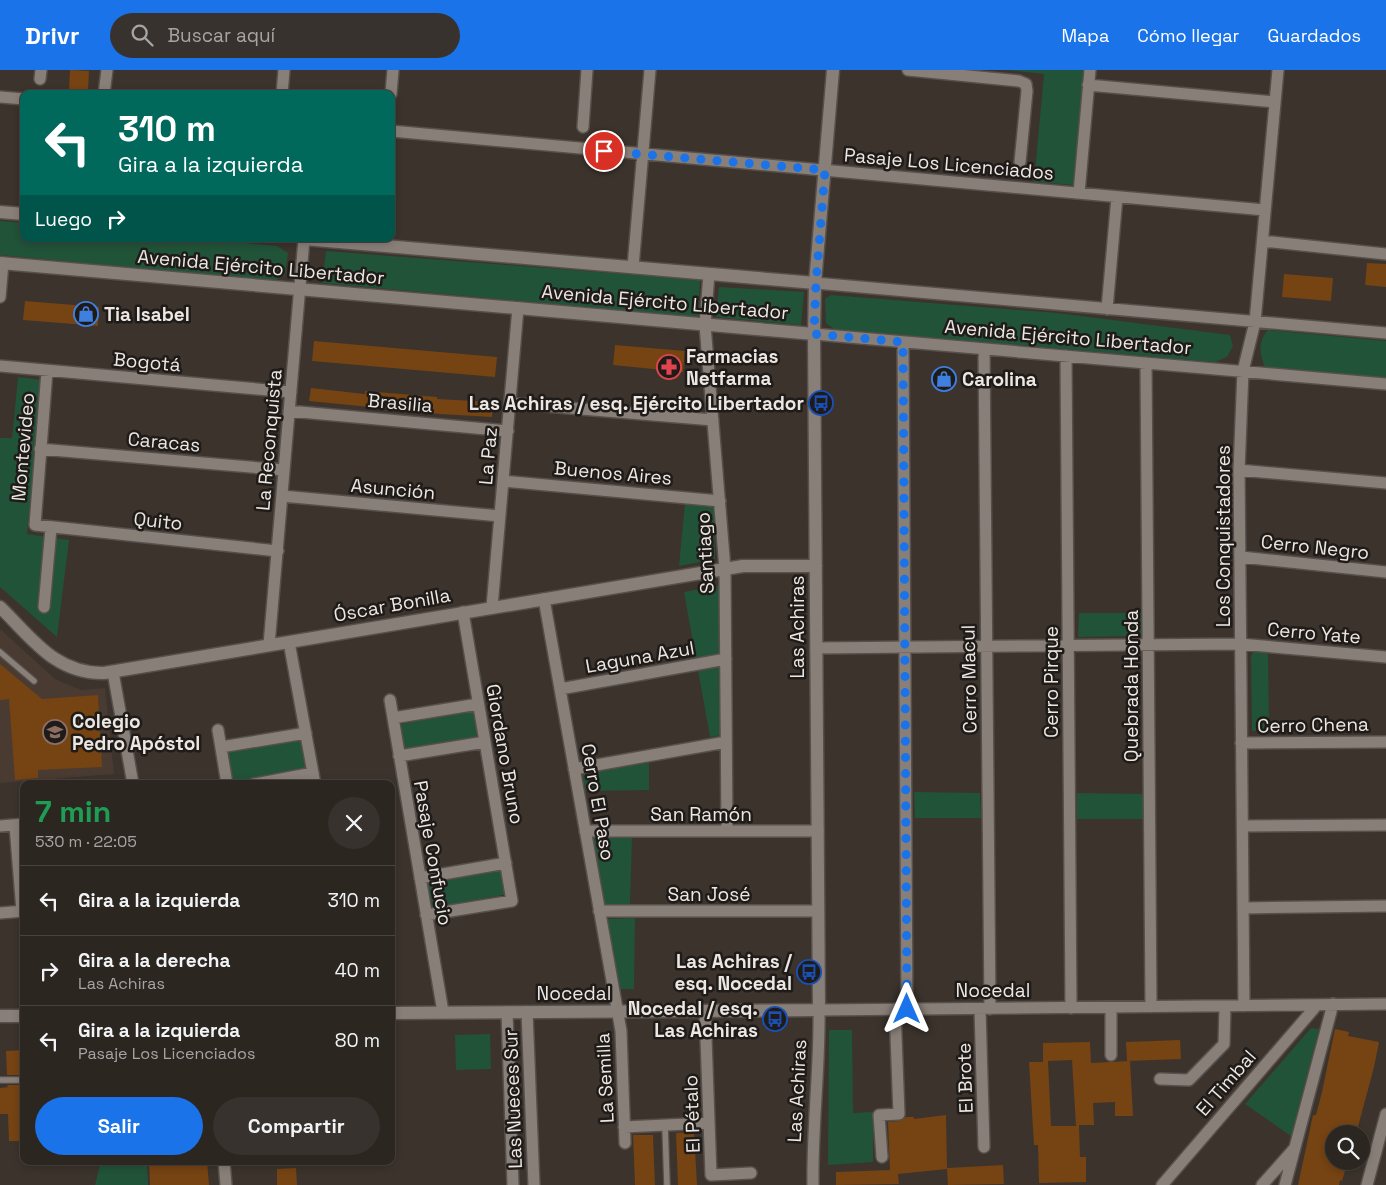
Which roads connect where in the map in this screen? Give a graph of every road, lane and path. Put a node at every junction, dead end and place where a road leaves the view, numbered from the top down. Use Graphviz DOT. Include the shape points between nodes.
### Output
graph roads {
  1 [pos="106,70"];
  2 [pos="284,70"];
  3 [pos="393,70"];
  4 [pos="588,70"];
  5 [pos="650,70"];
  6 [pos="833,70"];
  7 [pos="908,70"];
  8 [pos="1090,70"];
  9 [pos="1278,70"];
  10 [pos="1088,85"];
  11 [pos="104,90"];
  12 [pos="282,90"];
  13 [pos="391,90"];
  14 [pos="0,97"];
  15 [pos="20,99"];
  16 [pos="1275,102"];
  17 [pos="582,128"];
  18 [pos="395,131"];
  19 [pos="643,154"];
  20 [pos="1020,162"];
  21 [pos="825,170"];
  22 [pos="1079,193"];
  23 [pos="1117,197"];
  24 [pos="1265,210"];
  25 [pos="0,212"];
  26 [pos="20,214"];
  27 [pos="1263,241"];
  28 [pos="304,242"];
  29 [pos="378,242"];
  30 [pos="1386,254"];
  31 [pos="2,263"];
  32 [pos="632,268"];
  33 [pos="709,274"];
  34 [pos="816,283"];
  35 [pos="300,289"];
  36 [pos="0,297"];
  37 [pos="518,308"];
  38 [pos="1107,309"];
  39 [pos="1255,322"];
  40 [pos="705,324"];
  41 [pos="1386,333"];
  42 [pos="814,334"];
  43 [pos="903,342"];
  44 [pos="984,349"];
  45 [pos="1066,356"];
  46 [pos="1146,363"];
  47 [pos="0,366"];
  48 [pos="47,370"];
  49 [pos="1243,371"];
  50 [pos="1386,384"];
  51 [pos="291,392"];
  52 [pos="510,403"];
  53 [pos="289,411"];
  54 [pos="712,420"];
  55 [pos="508,431"];
  56 [pos="40,448"];
  57 [pos="284,470"];
  58 [pos="1239,470"];
  59 [pos="503,481"];
  60 [pos="1386,483"];
  61 [pos="282,496"];
  62 [pos="720,501"];
  63 [pos="500,516"];
  64 [pos="35,526"];
  65 [pos="51,528"];
  66 [pos="278,551"];
  67 [pos="1241,558"];
  68 [pos="816,566"];
  69 [pos="726,568"];
  70 [pos="1386,572"];
  71 [pos="544,599"];
  72 [pos="0,606"];
  73 [pos="44,607"];
  74 [pos="492,608"];
  75 [pos="463,612"];
  76 [pos="289,642"];
  77 [pos="1240,644"];
  78 [pos="269,645"];
  79 [pos="1149,645"];
  80 [pos="986,646"];
  81 [pos="1068,646"];
  82 [pos="905,647"];
  83 [pos="816,648"];
  84 [pos="0,652"];
  85 [pos="1386,657"];
  86 [pos="726,659"];
  87 [pos="113,672"];
  88 [pos="34,681"];
  89 [pos="560,689"];
  90 [pos="390,700"];
  91 [pos="478,704"];
  92 [pos="392,718"];
  93 [pos="218,730"];
  94 [pos="306,733"];
  95 [pos="485,742"];
  96 [pos="726,742"];
  97 [pos="1386,742"];
  98 [pos="1241,743"];
  99 [pos="221,747"];
  100 [pos="399,756"];
  101 [pos="574,769"];
  102 [pos="314,778"];
  103 [pos="131,780"];
  104 [pos="226,780"];
  105 [pos="294,780"];
  106 [pos="20,824"];
  107 [pos="1386,825"];
  108 [pos="0,826"];
  109 [pos="1243,826"];
  110 [pos="727,831"];
  111 [pos="818,831"];
  112 [pos="585,832"];
  113 [pos="506,863"];
  114 [pos="420,878"];
  115 [pos="1386,906"];
  116 [pos="1243,908"];
  117 [pos="20,911"];
  118 [pos="599,911"];
  119 [pos="818,911"];
  120 [pos="0,913"];
  121 [pos="426,915"];
  122 [pos="1333,1004"];
  123 [pos="1386,1004"];
  124 [pos="1317,1005"];
  125 [pos="1225,1006"];
  126 [pos="1244,1006"];
  127 [pos="1071,1008"];
  128 [pos="1111,1008"];
  129 [pos="1151,1008"];
  130 [pos="895,1009"];
  131 [pos="907,1009"];
  132 [pos="985,1009"];
  133 [pos="819,1010"];
  134 [pos="617,1011"];
  135 [pos="705,1011"];
  136 [pos="443,1012"];
  137 [pos="507,1012"];
  138 [pos="527,1012"];
  139 [pos="395,1013"];
  140 [pos="0,1016"];
  141 [pos="20,1016"];
  142 [pos="1111,1055"];
  143 [pos="1160,1079"];
  144 [pos="0,1080"];
  145 [pos="20,1080"];
  146 [pos="1386,1114"];
  147 [pos="709,1123"];
  148 [pos="665,1125"];
  149 [pos="624,1127"];
  150 [pos="625,1143"];
  151 [pos="984,1147"];
  152 [pos="1295,1148"];
  153 [pos="882,1157"];
  154 [pos="224,1165"];
  155 [pos="751,1173"];
  156 [pos="226,1185"];
  157 [pos="513,1185"];
  158 [pos="534,1185"];
  159 [pos="668,1185"];
  160 [pos="812,1185"];
  161 [pos="1162,1185"];
  162 [pos="1262,1185"];
  163 [pos="1285,1185"];
  164 [pos="1368,1185"];
  1 -- 11 [label="street"];
  2 -- 12 [label="street"];
  3 -- 13 [label="street"];
  4 -- 17 [label="street"];
  5 -- 19 [label="street"];
  6 -- 21 [label="street, Las Achiras"];
  7 -- 20 [label="street" via="1026,84"];
  8 -- 10 [label="street"];
  9 -- 16 [label="street, Los Conquistadores"];
  10 -- 16 [label="street"];
  10 -- 22 [label="street"];
  14 -- 15 [label="street"];
  16 -- 24 [label="street, Los Conquistadores"];
  18 -- 19 [label="street, Pasaje Los Licenciados"];
  19 -- 21 [label="street, Pasaje Los Licenciados"];
  19 -- 32 [label="street"];
  21 -- 22 [label="street, Pasaje Los Licenciados"];
  21 -- 34 [label="street, Las Achiras"];
  22 -- 23 [label="street, Pasaje Los Licenciados"];
  23 -- 24 [label="street, Pasaje Los Licenciados"];
  23 -- 38 [label="street"];
  24 -- 27 [label="street, Los Conquistadores"];
  25 -- 26 [label="street"];
  27 -- 30 [label="street"];
  27 -- 39 [label="street, Los Conquistadores"];
  28 -- 35 [label="street, La Reconquista"];
  29 -- 32 [label="street, Avenida Ejército Libertador"];
  31 -- 35 [label="street, Avenida Ejército Libertador"];
  31 -- 36 [label="street"];
  32 -- 33 [label="street, Avenida Ejército Libertador"];
  33 -- 34 [label="street, Avenida Ejército Libertador"];
  33 -- 40 [label="street, Santiago"];
  34 -- 38 [label="street, Avenida Ejército Libertador"];
  34 -- 42 [label="street, Las Achiras"];
  35 -- 37 [label="street, Avenida Ejército Libertador"];
  35 -- 51 [label="street, La Reconquista"];
  37 -- 40 [label="street, Avenida Ejército Libertador"];
  37 -- 52 [label="street, La Paz"];
  38 -- 39 [label="street, Avenida Ejército Libertador"];
  39 -- 41 [label="street, Avenida Ejército Libertador"];
  39 -- 49 [label="street, Los Conquistadores"];
  40 -- 42 [label="street, Avenida Ejército Libertador"];
  40 -- 54 [label="street, Santiago"];
  42 -- 43 [label="street, Avenida Ejército Libertador"];
  42 -- 68 [label="street, Las Achiras"];
  43 -- 44 [label="street, Avenida Ejército Libertador"];
  43 -- 82 [label="street"];
  44 -- 45 [label="street, Avenida Ejército Libertador"];
  44 -- 80 [label="street, Cerro Macul"];
  45 -- 46 [label="street, Avenida Ejército Libertador"];
  45 -- 81 [label="street, Cerro Pirque"];
  46 -- 49 [label="street, Avenida Ejército Libertador"];
  46 -- 79 [label="street, Quebrada Honda"];
  47 -- 48 [label="street, Bogotá"];
  48 -- 51 [label="street, Bogotá"];
  48 -- 56 [label="street, Montevideo"];
  49 -- 50 [label="street, Avenida Ejército Libertador"];
  49 -- 58 [label="street, Los Conquistadores"];
  51 -- 53 [label="street, La Reconquista"];
  52 -- 54 [label="street"];
  52 -- 55 [label="street, La Paz"];
  53 -- 55 [label="street, Brasilia"];
  53 -- 57 [label="street, La Reconquista"];
  54 -- 62 [label="street, Santiago"];
  55 -- 59 [label="street, La Paz"];
  56 -- 57 [label="street, Caracas"];
  56 -- 64 [label="street, Montevideo"];
  57 -- 61 [label="street, La Reconquista"];
  58 -- 60 [label="street"];
  58 -- 67 [label="street, Los Conquistadores"];
  59 -- 62 [label="street, Buenos Aires"];
  59 -- 63 [label="street, La Paz"];
  61 -- 63 [label="street, Asunción"];
  61 -- 66 [label="street, La Reconquista"];
  62 -- 69 [label="street, Santiago"];
  63 -- 74 [label="street, La Paz"];
  64 -- 65 [label="street, Quito"];
  65 -- 66 [label="street, Quito"];
  65 -- 73 [label="street"];
  66 -- 78 [label="street, La Reconquista"];
  67 -- 70 [label="street, Cerro Negro"];
  67 -- 77 [label="street, Los Conquistadores"];
  68 -- 69 [label="street, Óscar Bonilla"];
  68 -- 83 [label="street, Las Achiras"];
  69 -- 71 [label="street, Óscar Bonilla"];
  69 -- 86 [label="street, Santiago"];
  71 -- 74 [label="street, Óscar Bonilla"];
  71 -- 89 [label="street, Cerro El Paso"];
  72 -- 87 [label="street, Óscar Bonilla" via="49,656 65,667 86,673"];
  74 -- 75 [label="street, Óscar Bonilla"];
  75 -- 76 [label="street, Óscar Bonilla"];
  75 -- 91 [label="street, Giordano Bruno"];
  76 -- 78 [label="street, Óscar Bonilla"];
  76 -- 94 [label="street"];
  77 -- 79 [label="street, Cerro Yate"];
  77 -- 85 [label="street, Cerro Yate"];
  77 -- 98 [label="street, Los Conquistadores"];
  78 -- 87 [label="street, Óscar Bonilla"];
  79 -- 81 [label="street, Cerro Yate"];
  79 -- 129 [label="street, Quebrada Honda"];
  80 -- 81 [label="street, Cerro Yate"];
  80 -- 82 [label="street, Cerro Yate"];
  80 -- 132 [label="street, Cerro Macul"];
  81 -- 127 [label="street, Cerro Pirque"];
  82 -- 83 [label="street, Cerro Yate"];
  82 -- 131 [label="street"];
  83 -- 111 [label="street, Las Achiras"];
  84 -- 88 [label="lane"];
  86 -- 89 [label="street, Laguna Azul"];
  86 -- 96 [label="street, Santiago"];
  87 -- 103 [label="street"];
  89 -- 101 [label="street, Cerro El Paso"];
  90 -- 92 [label="street, Pasaje Confucio"];
  91 -- 92 [label="street"];
  91 -- 95 [label="street, Giordano Bruno"];
  92 -- 100 [label="street, Pasaje Confucio"];
  93 -- 99 [label="street"];
  94 -- 99 [label="street"];
  94 -- 102 [label="street"];
  95 -- 100 [label="street"];
  95 -- 113 [label="street, Giordano Bruno"];
  96 -- 101 [label="street"];
  96 -- 110 [label="street, Santiago"];
  97 -- 98 [label="street, Cerro Chena"];
  98 -- 109 [label="street, Los Conquistadores"];
  99 -- 104 [label="street"];
  100 -- 114 [label="street, Pasaje Confucio"];
  101 -- 112 [label="street, Cerro El Paso"];
  102 -- 105 [label="street"];
  106 -- 108 [label="street"];
  107 -- 109 [label="street"];
  109 -- 116 [label="street, Los Conquistadores"];
  110 -- 111 [label="street, San Ramón"];
  110 -- 112 [label="street, San Ramón"];
  111 -- 119 [label="street, Las Achiras"];
  112 -- 118 [label="street, Cerro El Paso"];
  113 -- 114 [label="street"];
  113 -- 121 [label="street, Giordano Bruno" via="512,901"];
  114 -- 121 [label="street, Pasaje Confucio"];
  115 -- 116 [label="street"];
  116 -- 126 [label="street, Los Conquistadores"];
  117 -- 120 [label="street"];
  118 -- 119 [label="street, San José"];
  118 -- 134 [label="street, Cerro El Paso"];
  119 -- 133 [label="street, Las Achiras"];
  121 -- 136 [label="street, Pasaje Confucio"];
  122 -- 123 [label="street, Nocedal"];
  122 -- 124 [label="street, Nocedal"];
  122 -- 152 [label="street"];
  124 -- 126 [label="street, Nocedal"];
  124 -- 161 [label="street, El Timbal"];
  125 -- 126 [label="street, Nocedal"];
  125 -- 129 [label="street, Nocedal"];
  125 -- 143 [label="street" via="1224,1044 1215,1056 1188,1080"];
  127 -- 128 [label="street, Nocedal"];
  127 -- 132 [label="street, Nocedal"];
  128 -- 129 [label="street, Nocedal"];
  128 -- 142 [label="street"];
  130 -- 131 [label="street, Nocedal"];
  130 -- 133 [label="street, Nocedal"];
  130 -- 153 [label="street" via="899,1114 879,1115"];
  131 -- 132 [label="street, Nocedal"];
  132 -- 151 [label="street, El Brote"];
  133 -- 135 [label="street, Nocedal"];
  133 -- 160 [label="street, Las Achiras"];
  134 -- 135 [label="street, Nocedal"];
  134 -- 138 [label="street, Nocedal"];
  134 -- 149 [label="street, La Semilla" via="621,1030"];
  135 -- 147 [label="street, El Pétalo"];
  136 -- 137 [label="street, Nocedal"];
  136 -- 139 [label="street, Nocedal"];
  137 -- 138 [label="street, Nocedal"];
  137 -- 157 [label="street"];
  138 -- 158 [label="street, Las Nueces Sur"];
  140 -- 141 [label="street"];
  144 -- 145 [label="lane"];
  146 -- 164 [label="street"];
  147 -- 148 [label="street"];
  147 -- 155 [label="street, El Pétalo" via="711,1175"];
  148 -- 149 [label="street"];
  148 -- 159 [label="lane"];
  149 -- 150 [label="street, La Semilla"];
  152 -- 162 [label="street"];
  152 -- 163 [label="street"];
  154 -- 156 [label="street"];
}
